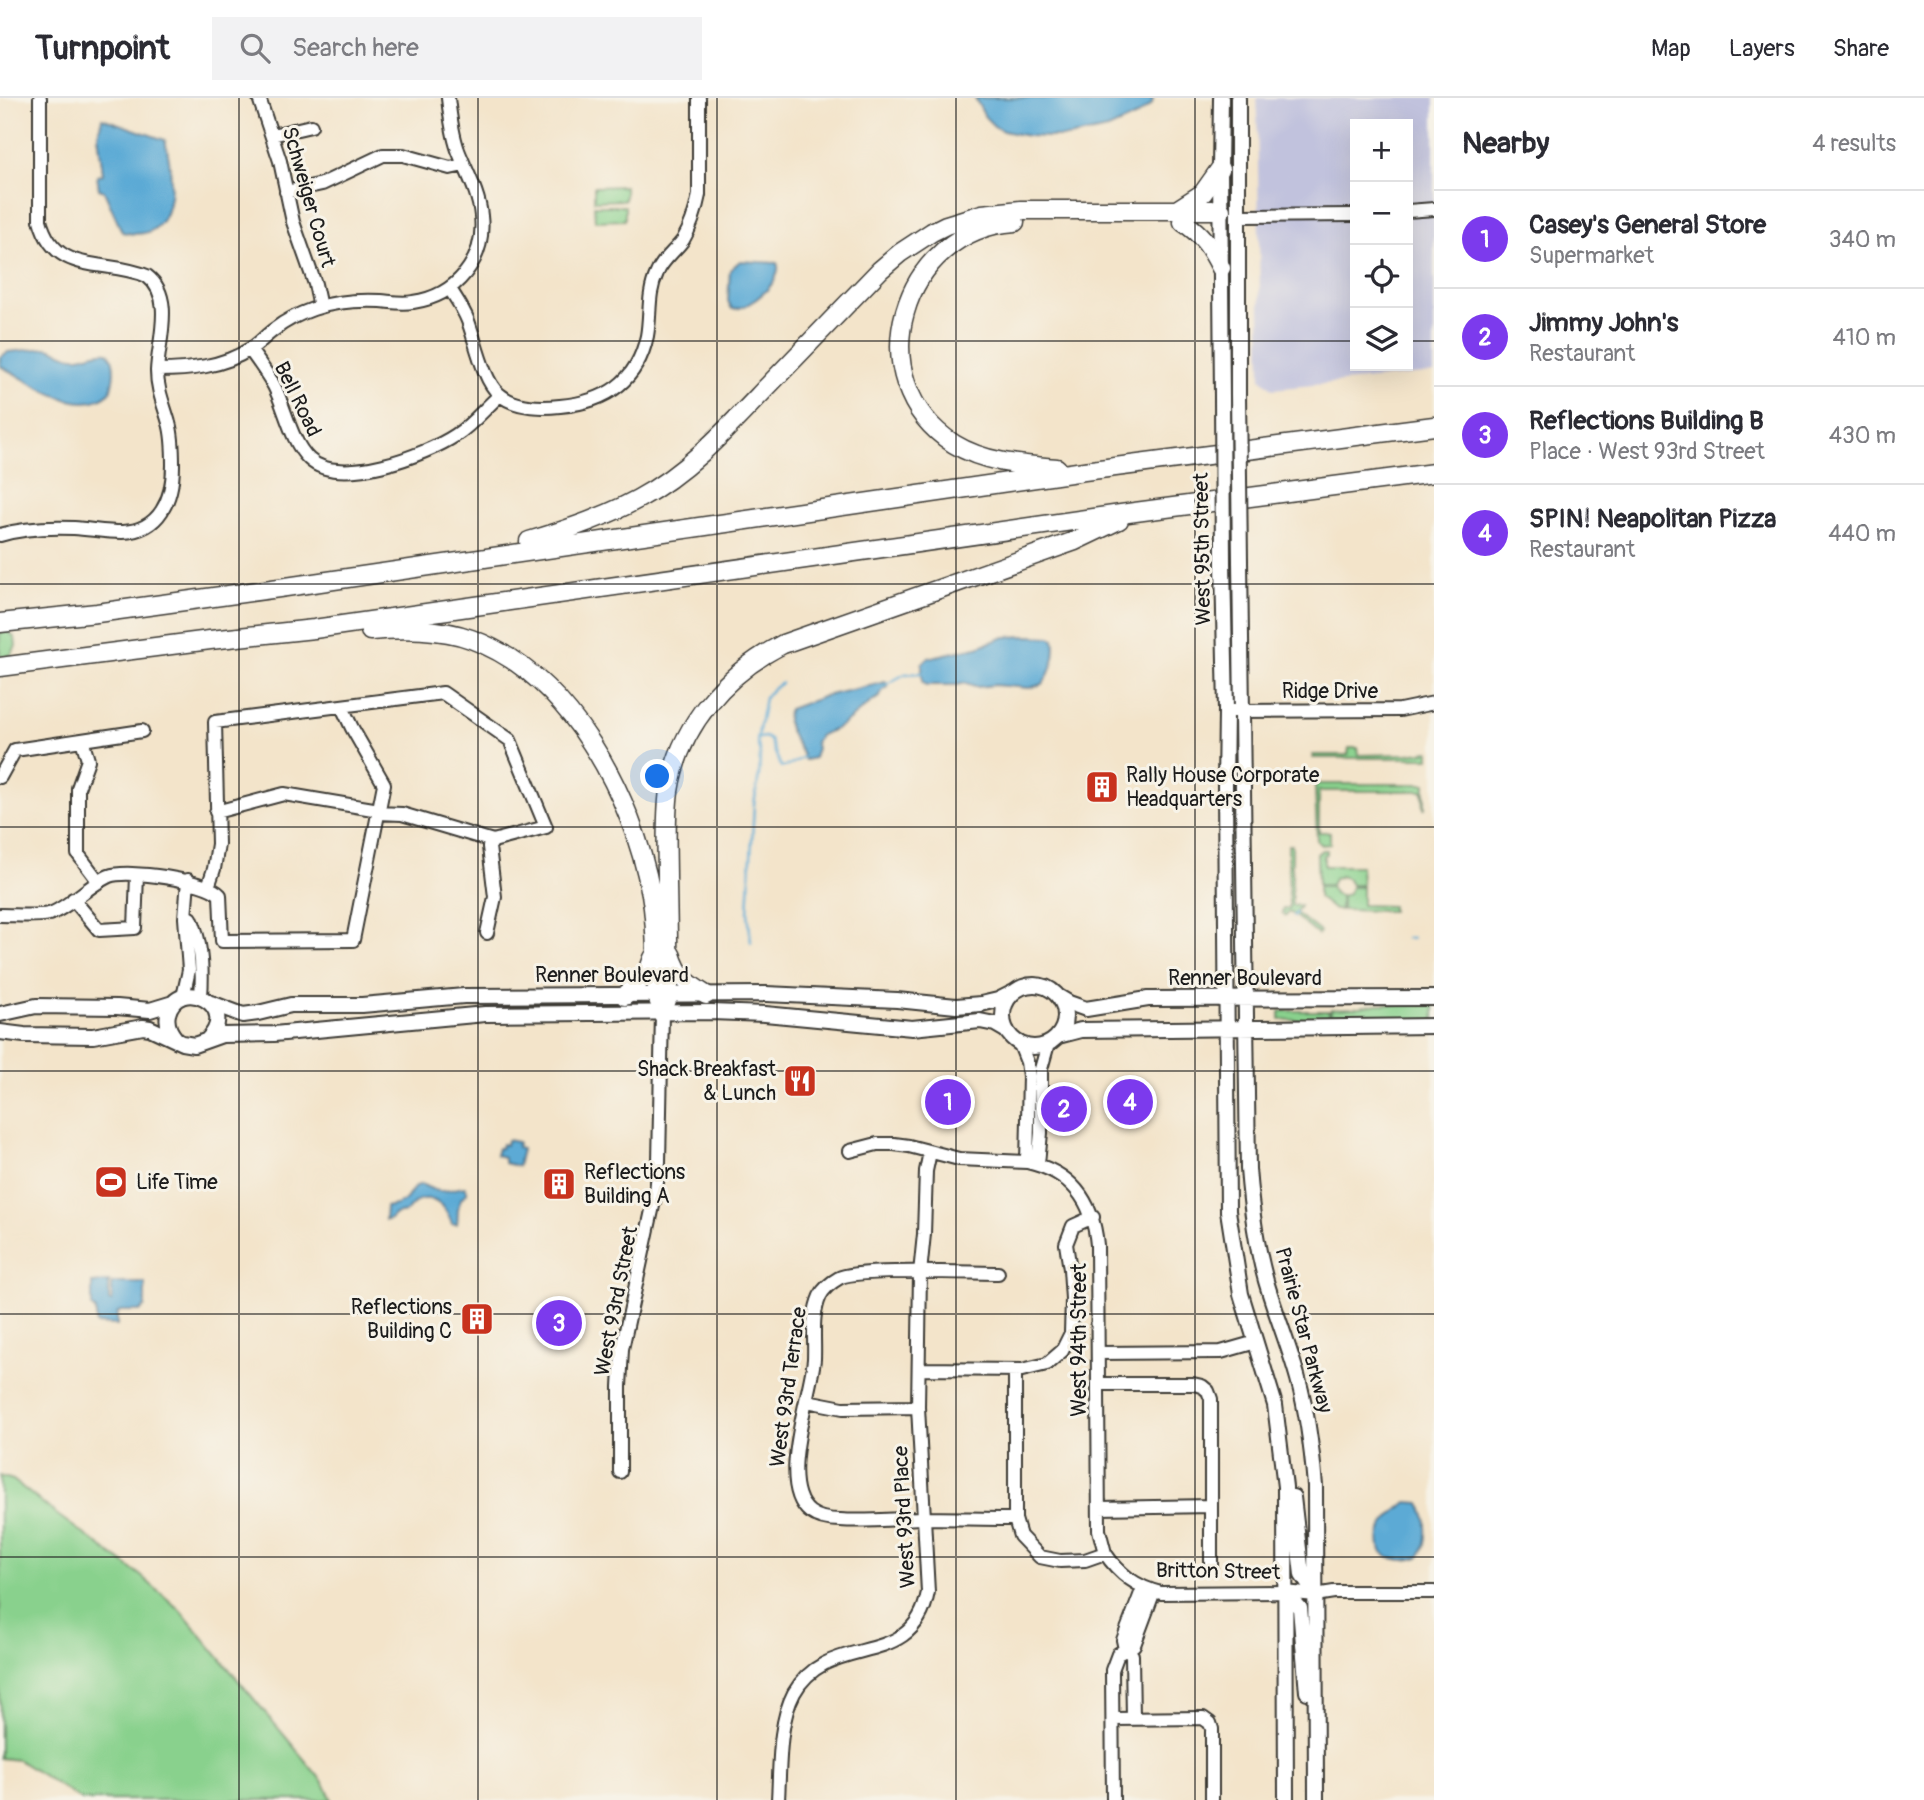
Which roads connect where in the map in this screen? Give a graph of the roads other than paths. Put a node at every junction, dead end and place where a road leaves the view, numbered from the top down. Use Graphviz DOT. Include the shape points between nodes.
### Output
graph roads {
  1 [pos="40,98"];
  2 [pos="259,98"];
  3 [pos="448,98"];
  4 [pos="699,98"];
  5 [pos="1221,98"];
  6 [pos="1238,98"];
  7 [pos="310,126"];
  8 [pos="272,135"];
  9 [pos="464,165"];
  10 [pos="1220,169"];
  11 [pos="286,192"];
  12 [pos="1434,209"];
  13 [pos="1413,211"];
  14 [pos="1350,215"];
  15 [pos="1180,216"];
  16 [pos="1227,216"];
  17 [pos="1221,268"];
  18 [pos="450,289"];
  19 [pos="320,307"];
  20 [pos="250,350"];
  21 [pos="157,370"];
  22 [pos="500,395"];
  23 [pos="1434,426"];
  24 [pos="1084,471"];
  25 [pos="1434,473"];
  26 [pos="1135,512"];
  27 [pos="0,535"];
  28 [pos="472,558"];
  29 [pos="0,623"];
  30 [pos="314,629"];
  31 [pos="0,667"];
  32 [pos="1434,703"];
  33 [pos="342,707"];
  34 [pos="1226,711"];
  35 [pos="1243,711"];
  36 [pos="142,731"];
  37 [pos="82,740"];
  38 [pos="0,777"];
  39 [pos="216,811"];
  40 [pos="379,811"];
  41 [pos="493,841"];
  42 [pos="137,875"];
  43 [pos="188,880"];
  44 [pos="99,882"];
  45 [pos="208,887"];
  46 [pos="73,899"];
  47 [pos="186,909"];
  48 [pos="0,915"];
  49 [pos="487,933"];
  50 [pos="662,947"];
  51 [pos="1014,992"];
  52 [pos="706,995"];
  53 [pos="625,996"];
  54 [pos="1059,997"];
  55 [pos="1434,998"];
  56 [pos="1226,999"];
  57 [pos="1247,999"];
  58 [pos="178,1000"];
  59 [pos="206,1000"];
  60 [pos="663,1001"];
  61 [pos="0,1014"];
  62 [pos="1434,1026"];
  63 [pos="1227,1028"];
  64 [pos="1247,1028"];
  65 [pos="1007,1031"];
  66 [pos="0,1032"];
  67 [pos="176,1039"];
  68 [pos="1053,1040"];
  69 [pos="207,1041"];
  70 [pos="1019,1042"];
  71 [pos="850,1151"];
  72 [pos="930,1152"];
  73 [pos="1032,1163"];
  74 [pos="1093,1217"];
  75 [pos="920,1273"];
  76 [pos="998,1273"];
  77 [pos="1256,1342"];
  78 [pos="1098,1353"];
  79 [pos="920,1369"];
  80 [pos="1015,1370"];
  81 [pos="1098,1384"];
  82 [pos="807,1401"];
  83 [pos="918,1407"];
  84 [pos="1280,1437"];
  85 [pos="620,1472"];
  86 [pos="1211,1506"];
  87 [pos="1099,1508"];
  88 [pos="923,1518"];
  89 [pos="1015,1519"];
  90 [pos="1105,1553"];
  91 [pos="1211,1566"];
  92 [pos="1149,1590"];
  93 [pos="1434,1591"];
  94 [pos="1285,1592"];
  95 [pos="1315,1595"];
  96 [pos="1125,1649"];
  97 [pos="1112,1719"];
  98 [pos="1133,1719"];
  99 [pos="1315,1784"];
  100 [pos="778,1800"];
  101 [pos="1113,1800"];
  102 [pos="1212,1800"];
  103 [pos="1286,1800"];
  104 [pos="1315,1800"];
  1 -- 21 [label="street" via="40,220 44,235 69,258 141,274 155,283 163,310"];
  2 -- 8 [label="street, Schweiger Court"];
  3 -- 9 [label="street" via="453,135"];
  4 -- 22 [label="street" via="696,208 684,237 656,274 647,335 629,376 609,394 564,406 527,407"];
  5 -- 10 [label="main road, West 95th Street"];
  6 -- 16 [label="main road, West 95th Street"];
  7 -- 8 [label="street"];
  8 -- 11 [label="street, Schweiger Court"];
  9 -- 11 [label="street" via="450,168 403,155 383,155 322,184"];
  9 -- 18 [label="street" via="480,209 481,235 471,265"];
  10 -- 15 [label="highway"];
  10 -- 16 [label="main road, West 95th Street"];
  11 -- 19 [label="street, Schweiger Court"];
  12 -- 13 [label="street"];
  14 -- 16 [label="street"];
  15 -- 16 [label="highway"];
  15 -- 17 [label="highway" via="1197,231"];
  15 -- 24 [label="highway" via="987,226 936,258 908,300 901,325 902,366 910,391 934,427 956,445 985,457"];
  15 -- 28 [label="highway" via="1000,211 932,232 880,270 707,449 664,483 591,522 526,542 487,548"];
  16 -- 17 [label="main road, West 95th Street"];
  16 -- 35 [label="main road, West 95th Street, bridge" via="1238,394"];
  17 -- 34 [label="main road, West 95th Street, bridge"];
  18 -- 19 [label="street" via="411,303 355,301"];
  18 -- 22 [label="street"];
  19 -- 20 [label="street" via="277,327"];
  20 -- 21 [label="street" via="205,366"];
  20 -- 22 [label="street, Bell Road" via="274,386 303,452 318,466 332,470 385,465 422,453 464,429"];
  21 -- 27 [label="street" via="172,438 172,486 161,513 138,530 124,532 55,529"];
  23 -- 24 [label="highway"];
  24 -- 28 [label="highway"];
  25 -- 26 [label="highway"];
  26 -- 30 [label="highway"];
  26 -- 50 [label="highway" via="1075,541 783,644 725,685 690,732 670,789"];
  28 -- 29 [label="highway"];
  30 -- 31 [label="highway"];
  30 -- 50 [label="highway" via="322,636 387,629 447,632 504,654 546,688 596,750 625,804"];
  32 -- 35 [label="street, Ridge Drive" via="1400,710"];
  33 -- 39 [label="street" via="215,722"];
  33 -- 40 [label="street" via="384,784"];
  33 -- 41 [label="street" via="443,693 510,740 545,827"];
  34 -- 35 [label="street, Ridge Drive"];
  34 -- 56 [label="main road, West 95th Street"];
  35 -- 57 [label="main road, West 95th Street"];
  36 -- 37 [label="street"];
  37 -- 38 [label="street" via="15,750"];
  37 -- 44 [label="street" via="88,761 78,788 78,854"];
  39 -- 40 [label="street" via="284,794"];
  39 -- 45 [label="street" via="218,844"];
  40 -- 41 [label="street"];
  40 -- 45 [label="street" via="353,940 222,941 219,895"];
  41 -- 49 [label="street" via="489,847 495,897"];
  42 -- 43 [label="street"];
  42 -- 44 [label="street" via="110,875"];
  42 -- 46 [label="street" via="135,928 99,930"];
  43 -- 45 [label="street"];
  43 -- 47 [label="street"];
  44 -- 46 [label="street"];
  46 -- 48 [label="street" via="51,914"];
  47 -- 58 [label="street" via="189,970"];
  47 -- 59 [label="street" via="200,951"];
  50 -- 52 [label="highway" via="681,976"];
  50 -- 53 [label="highway" via="648,972"];
  50 -- 60 [label="highway"];
  51 -- 52 [label="main road, Renner Boulevard" via="998,1000 956,1006 792,995"];
  51 -- 54 [label="main road" via="1027,985 1041,985"];
  51 -- 65 [label="main road" via="1004,1011"];
  52 -- 60 [label="main road, Renner Boulevard"];
  53 -- 59 [label="main road, Renner Boulevard" via="464,996 362,1005 309,1003 243,1015"];
  53 -- 60 [label="main road, Renner Boulevard"];
  54 -- 56 [label="main road, Renner Boulevard" via="1086,1009 1138,1000"];
  54 -- 68 [label="main road" via="1065,1018"];
  55 -- 57 [label="main road, Renner Boulevard"];
  56 -- 57 [label="main road, Renner Boulevard"];
  56 -- 63 [label="main road"];
  57 -- 64 [label="main road, Prairie Star Parkway"];
  58 -- 59 [label="main road" via="194,995"];
  58 -- 61 [label="main road" via="150,1010 36,1006"];
  58 -- 67 [label="main road" via="167,1020"];
  59 -- 69 [label="main road" via="217,1014"];
  60 -- 65 [label="main road, Renner Boulevard" via="912,1028 980,1021"];
  60 -- 69 [label="main road, Renner Boulevard" via="222,1035"];
  60 -- 85 [label="street, West 93rd Street" via="656,1192 622,1349"];
  62 -- 64 [label="main road"];
  63 -- 64 [label="main road"];
  63 -- 68 [label="main road" via="1082,1030"];
  63 -- 77 [label="main road" via="1228,1211 1241,1294"];
  64 -- 95 [label="main road, Prairie Star Parkway" via="1249,1189 1266,1281 1309,1428 1315,1486"];
  65 -- 70 [label="main road"];
  66 -- 67 [label="main road" via="93,1035 143,1027"];
  67 -- 69 [label="main road" via="189,1045"];
  68 -- 70 [label="main road" via="1035,1047"];
  68 -- 73 [label="street" via="1041,1069 1041,1133"];
  70 -- 73 [label="street" via="1029,1072"];
  71 -- 72 [label="street" via="894,1144"];
  72 -- 73 [label="street" via="959,1160"];
  72 -- 75 [label="street, West 93rd Place"];
  73 -- 74 [label="street, West 94th Street" via="1075,1187"];
  74 -- 78 [label="street, West 94th Street"];
  74 -- 80 [label="street" via="1073,1226 1066,1244 1071,1333 1062,1351 1047,1364"];
  75 -- 76 [label="street"];
  75 -- 79 [label="street, West 93rd Place"];
  75 -- 82 [label="street, West 93rd Terrace" via="842,1276 827,1286 814,1317"];
  77 -- 78 [label="street" via="1221,1352"];
  77 -- 84 [label="main road"];
  78 -- 81 [label="street, West 94th Street"];
  79 -- 80 [label="street"];
  79 -- 83 [label="street, West 93rd Place"];
  80 -- 89 [label="street"];
  81 -- 86 [label="street" via="1193,1384 1208,1391"];
  81 -- 87 [label="street, West 94th Street"];
  82 -- 83 [label="street" via="843,1408"];
  82 -- 88 [label="street, West 93rd Terrace" via="795,1473 797,1494 809,1511 840,1520"];
  83 -- 88 [label="street, West 93rd Place"];
  84 -- 94 [label="main road"];
  84 -- 95 [label="main road" via="1292,1490 1302,1575"];
  86 -- 87 [label="street"];
  86 -- 91 [label="street"];
  87 -- 90 [label="street, West 94th Street"];
  88 -- 89 [label="street"];
  88 -- 100 [label="street, West 93rd Place" via="928,1592 919,1620 897,1639 829,1660 801,1682 786,1714"];
  89 -- 90 [label="street" via="1020,1536 1040,1557 1085,1560"];
  90 -- 92 [label="street, Britton Street" via="1122,1573"];
  92 -- 94 [label="street, Britton Street"];
  92 -- 96 [label="street" via="1122,1640"];
  93 -- 95 [label="street, Britton Street"];
  94 -- 95 [label="street, Britton Street"];
  94 -- 99 [label="main road" via="1300,1608"];
  94 -- 103 [label="main road"];
  95 -- 99 [label="main road, Prairie Star Parkway"];
  96 -- 97 [label="street" via="1112,1670"];
  96 -- 98 [label="street" via="1132,1655"];
  97 -- 98 [label="street"];
  97 -- 101 [label="street"];
  98 -- 102 [label="street" via="1203,1718 1210,1723"];
  99 -- 104 [label="main road, Prairie Star Parkway"];
}
